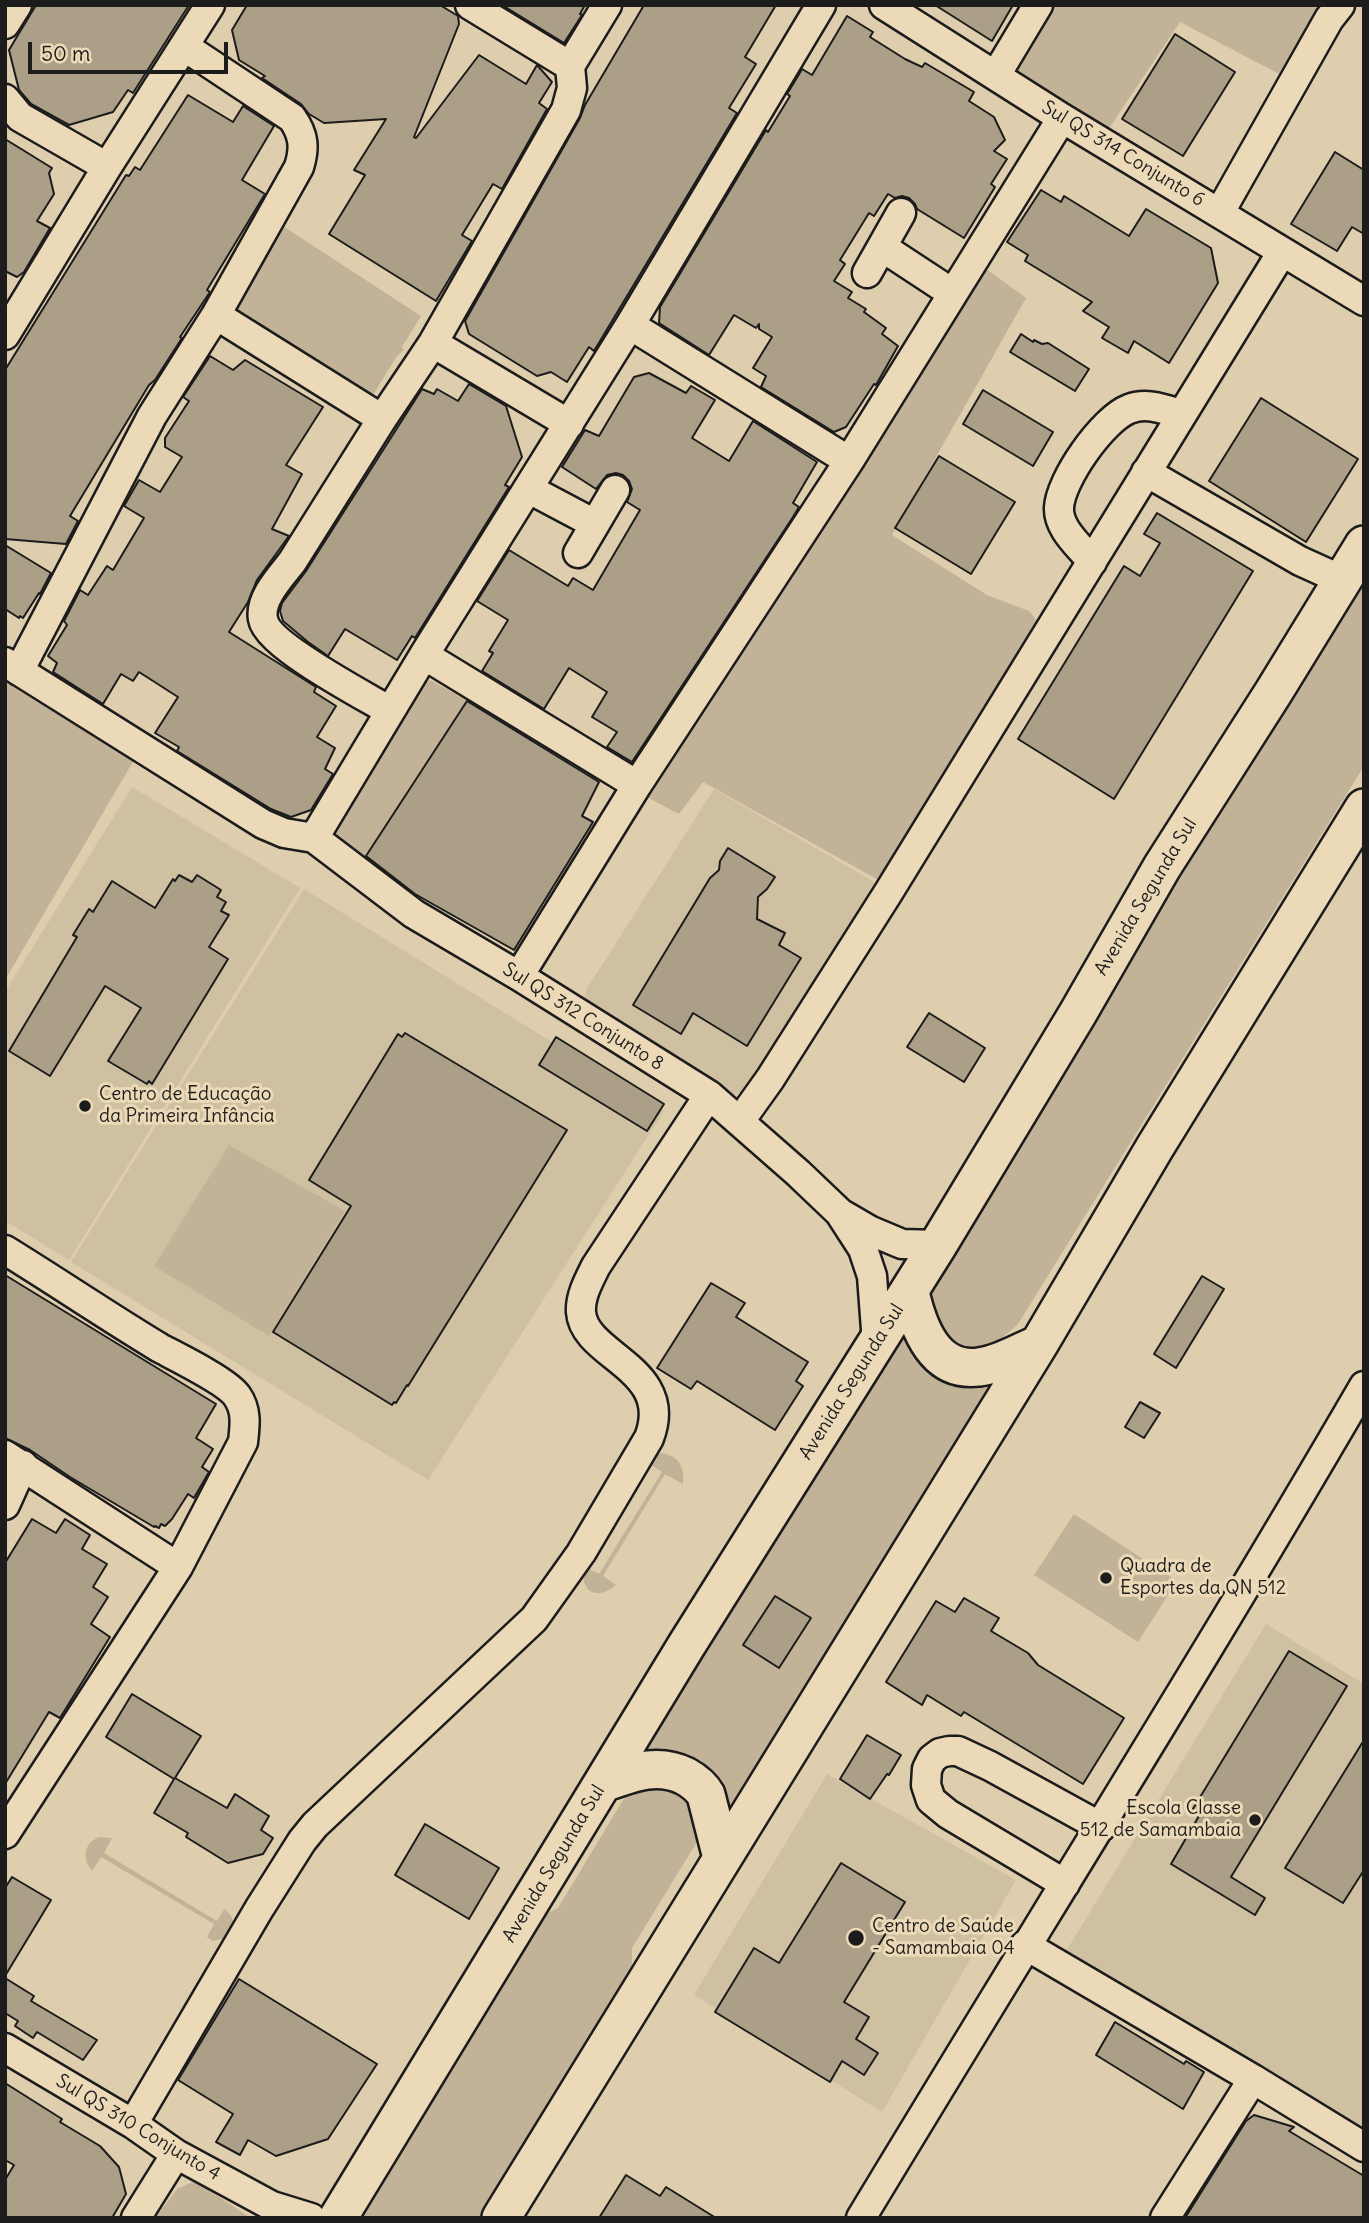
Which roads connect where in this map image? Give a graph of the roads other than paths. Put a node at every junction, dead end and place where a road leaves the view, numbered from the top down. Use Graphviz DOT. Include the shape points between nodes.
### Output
graph roads {
  1 [pos="17,5"];
  2 [pos="210,5"];
  3 [pos="470,5"];
  4 [pos="607,5"];
  5 [pos="821,5"];
  6 [pos="884,5"];
  7 [pos="1038,5"];
  8 [pos="1340,5"];
  9 [pos="5,24"];
  10 [pos="185,47"];
  11 [pos="570,66"];
  12 [pos="996,75"];
  13 [pos="5,99"];
  14 [pos="1062,118"];
  15 [pos="107,167"];
  16 [pos="1220,212"];
  17 [pos="901,213"];
  18 [pos="882,247"];
  19 [pos="1282,252"];
  20 [pos="867,273"];
  21 [pos="952,293"];
  22 [pos="15,295"];
  23 [pos="1364,301"];
  24 [pos="216,315"];
  25 [pos="630,325"];
  26 [pos="5,335"];
  27 [pos="433,344"];
  28 [pos="1181,414"];
  29 [pos="382,419"];
  30 [pos="569,424"];
  31 [pos="849,461"];
  32 [pos="1146,472"];
  33 [pos="529,489"];
  34 [pos="615,490"];
  35 [pos="595,524"];
  36 [pos="1364,545"];
  37 [pos="578,553"];
  38 [pos="1092,562"];
  39 [pos="1342,580"];
  40 [pos="424,655"];
  41 [pos="12,666"];
  42 [pos="390,711"];
  43 [pos="636,785"];
  44 [pos="1364,808"];
  45 [pos="314,838"];
  46 [pos="519,976"];
  47 [pos="709,1095"];
  48 [pos="740,1122"];
  49 [pos="840,1213"];
  50 [pos="938,1245"];
  51 [pos="5,1250"];
  52 [pos="910,1292"];
  53 [pos="877,1343"];
  54 [pos="1039,1344"];
  55 [pos="1364,1386"];
  56 [pos="14,1460"];
  57 [pos="5,1505"];
  58 [pos="178,1567"];
  59 [pos="603,1783"];
  60 [pos="1101,1827"];
  61 [pos="5,1834"];
  62 [pos="722,1858"];
  63 [pos="1065,1884"];
  64 [pos="1025,1945"];
  65 [pos="5,2048"];
  66 [pos="1253,2079"];
  67 [pos="133,2124"];
  68 [pos="1364,2147"];
  69 [pos="176,2154"];
  70 [pos="277,2212"];
  71 [pos="136,2218"];
  72 [pos="311,2218"];
  73 [pos="338,2218"];
  74 [pos="501,2218"];
  75 [pos="861,2218"];
  76 [pos="1165,2218"];
  1 -- 9 [label="street"];
  2 -- 10 [label="street"];
  3 -- 11 [label="street"];
  4 -- 11 [label="street"];
  5 -- 25 [label="street"];
  6 -- 12 [label="street, Sul QS 314 Conjunto 6"];
  7 -- 12 [label="street"];
  8 -- 16 [label="street"];
  10 -- 15 [label="street"];
  10 -- 24 [label="street" via="284,111 304,142 299,167"];
  11 -- 27 [label="street" via="572,89 566,110"];
  12 -- 14 [label="street, Sul QS 314 Conjunto 6"];
  13 -- 15 [label="street" via="20,117"];
  14 -- 16 [label="street, Sul QS 314 Conjunto 6"];
  14 -- 21 [label="street"];
  15 -- 22 [label="street"];
  16 -- 19 [label="street, Sul QS 314 Conjunto 6"];
  17 -- 18 [label="street"];
  18 -- 20 [label="street"];
  18 -- 21 [label="street"];
  19 -- 23 [label="street, Sul QS 314 Conjunto 6"];
  19 -- 28 [label="street"];
  21 -- 31 [label="street"];
  22 -- 26 [label="street"];
  24 -- 29 [label="street"];
  24 -- 41 [label="street" via="152,416"];
  25 -- 30 [label="street"];
  25 -- 31 [label="street"];
  27 -- 29 [label="street"];
  27 -- 30 [label="street"];
  28 -- 32 [label="street"];
  28 -- 38 [label="street" via="1146,405 1127,409 1097,434 1077,462 1059,508 1063,526"];
  29 -- 42 [label="street" via="276,582 263,620 268,632 289,649"];
  30 -- 33 [label="street"];
  31 -- 43 [label="street"];
  32 -- 38 [label="street"];
  32 -- 39 [label="street" via="1300,561"];
  33 -- 35 [label="street"];
  33 -- 40 [label="street"];
  34 -- 35 [label="street"];
  35 -- 37 [label="street"];
  36 -- 39 [label="main road, Avenida Segunda Sul"];
  38 -- 48 [label="street"];
  39 -- 50 [label="main road, Avenida Segunda Sul" via="1162,867"];
  40 -- 42 [label="street"];
  40 -- 43 [label="street"];
  41 -- 45 [label="street" via="263,824"];
  42 -- 45 [label="street"];
  43 -- 46 [label="street"];
  44 -- 54 [label="main road" via="1154,1146"];
  45 -- 46 [label="street, Sul QS 312 Conjunto 8" via="414,914"];
  46 -- 47 [label="street, Sul QS 312 Conjunto 8"];
  47 -- 48 [label="street, Sul QS 312 Conjunto 8"];
  47 -- 67 [label="street" via="596,1266 581,1310 592,1335 647,1390 654,1418 649,1438 581,1553 534,1619 302,1841"];
  48 -- 49 [label="street, Sul QS 312 Conjunto 8"];
  49 -- 50 [label="street, Sul QS 312 Conjunto 8" via="902,1244"];
  49 -- 53 [label="street, Sul QS 312 Conjunto 8" via="863,1249 872,1276"];
  50 -- 52 [label="main road, Avenida Segunda Sul"];
  51 -- 58 [label="street" via="239,1397 246,1421 243,1442"];
  52 -- 53 [label="main road, Avenida Segunda Sul"];
  52 -- 54 [label="main road" via="926,1340 956,1366 981,1367"];
  53 -- 59 [label="main road, Avenida Segunda Sul"];
  54 -- 62 [label="main road"];
  55 -- 60 [label="street"];
  56 -- 57 [label="street"];
  56 -- 58 [label="street"];
  58 -- 61 [label="street"];
  59 -- 62 [label="main road" via="647,1769 673,1770 694,1781 706,1795"];
  59 -- 73 [label="main road, Avenida Segunda Sul"];
  60 -- 63 [label="street"];
  60 -- 63 [label="street" via="958,1751 932,1759 926,1785 931,1800"];
  62 -- 74 [label="main road"];
  63 -- 64 [label="street"];
  64 -- 66 [label="street"];
  64 -- 75 [label="street"];
  65 -- 67 [label="street, Sul QS 310 Conjunto 4"];
  66 -- 68 [label="street"];
  66 -- 76 [label="street"];
  67 -- 69 [label="street, Sul QS 310 Conjunto 4"];
  69 -- 70 [label="street, Sul QS 310 Conjunto 4"];
  69 -- 71 [label="street"];
  70 -- 72 [label="street, Sul QS 310 Conjunto 4"];
}
